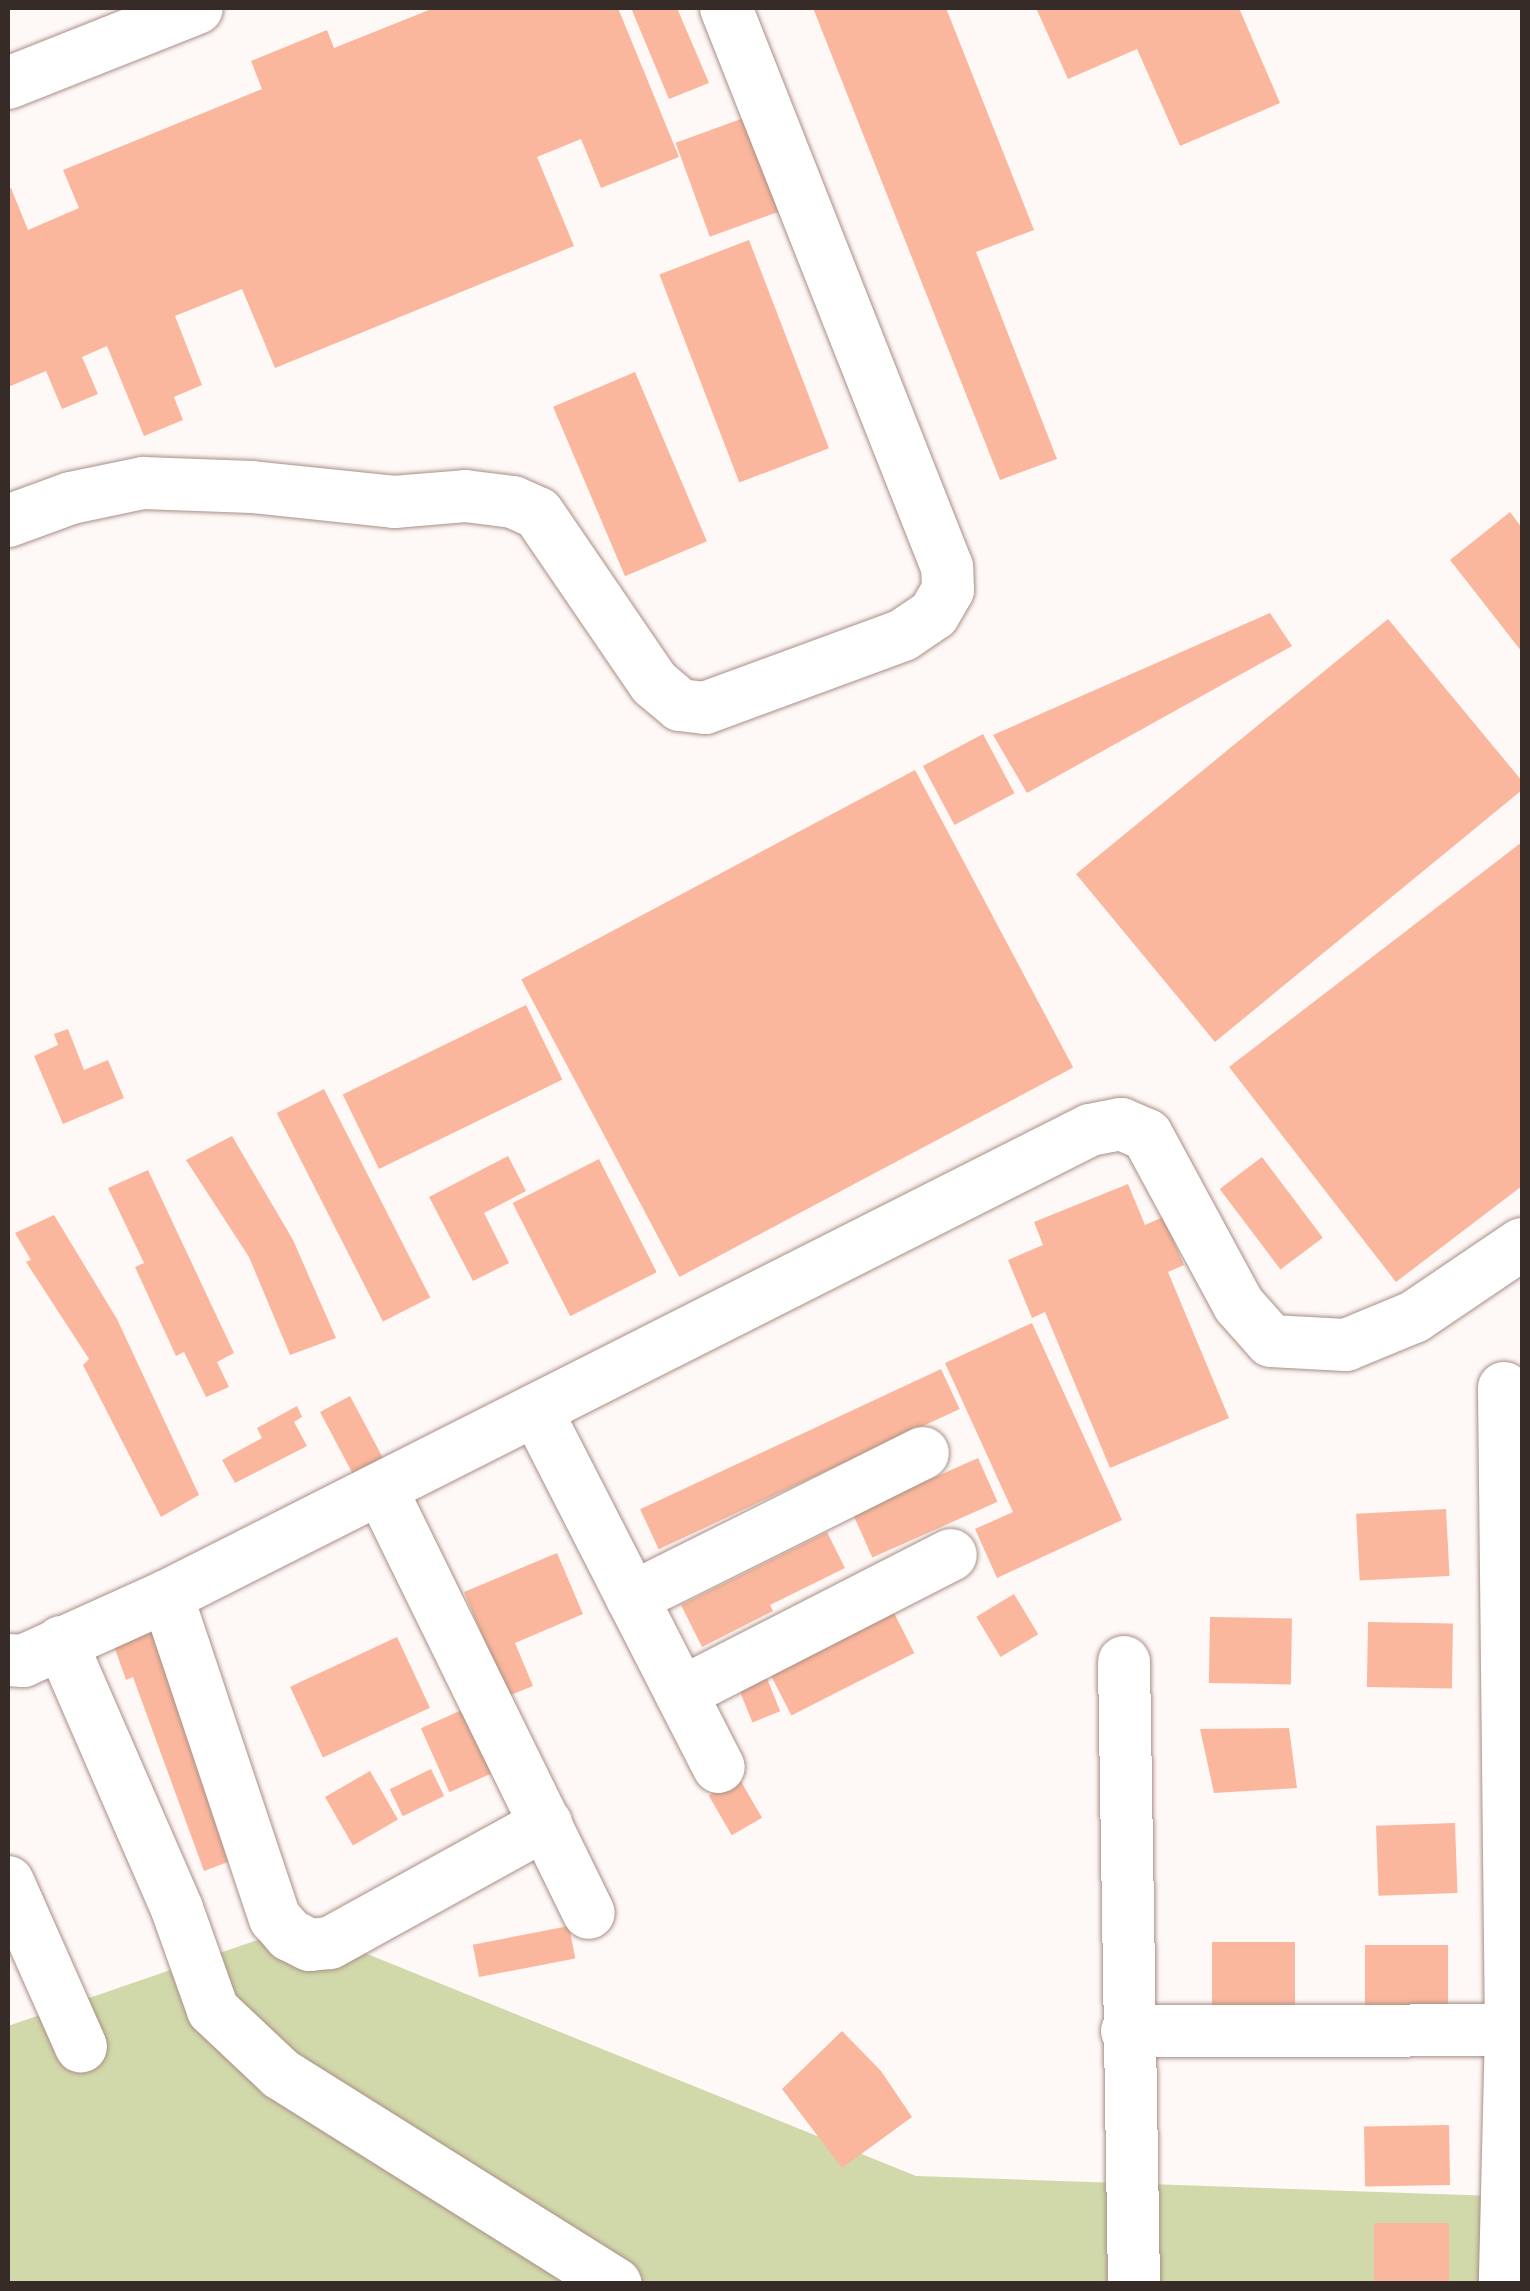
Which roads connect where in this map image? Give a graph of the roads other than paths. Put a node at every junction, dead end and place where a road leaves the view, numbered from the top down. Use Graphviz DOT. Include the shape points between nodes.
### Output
graph roads {
  1 [pos="197,8"];
  2 [pos="726,8"];
  3 [pos="8,83"];
  4 [pos="8,520"];
  5 [pos="1522,1244"];
  6 [pos="1504,1388"];
  7 [pos="536,1410"];
  8 [pos="924,1452"];
  9 [pos="380,1489"];
  10 [pos="951,1555"];
  11 [pos="167,1596"];
  12 [pos="632,1598"];
  13 [pos="62,1642"];
  14 [pos="8,1660"];
  15 [pos="1124,1662"];
  16 [pos="682,1694"];
  17 [pos="719,1767"];
  18 [pos="546,1824"];
  19 [pos="8,1882"];
  20 [pos="589,1914"];
  21 [pos="1517,2030"];
  22 [pos="1128,2032"];
  23 [pos="81,2047"];
  24 [pos="616,2284"];
  25 [pos="1134,2284"];
  26 [pos="1505,2284"];
  1 -- 3 [label="street"];
  2 -- 4 [label="street" via="947,567 948,590 934,614 903,635 704,708 680,705 654,683 538,513 513,502 464,496 394,502 143,483"];
  5 -- 7 [label="street" via="1414,1317 1346,1345 1271,1340 1239,1305 1148,1135 1121,1124 1090,1130"];
  6 -- 21 [label="street"];
  7 -- 9 [label="street"];
  7 -- 12 [label="street"];
  8 -- 12 [label="street"];
  9 -- 11 [label="street"];
  9 -- 18 [label="street"];
  10 -- 16 [label="street"];
  11 -- 13 [label="street"];
  11 -- 18 [label="street" via="275,1918 290,1934 310,1946 330,1943"];
  12 -- 16 [label="street"];
  13 -- 14 [label="street" via="24,1661"];
  13 -- 24 [label="street" via="214,2010 281,2074"];
  15 -- 22 [label="street"];
  16 -- 17 [label="street"];
  18 -- 20 [label="street"];
  19 -- 23 [label="street"];
  21 -- 22 [label="street"];
  21 -- 26 [label="street"];
  22 -- 25 [label="street"];
}
